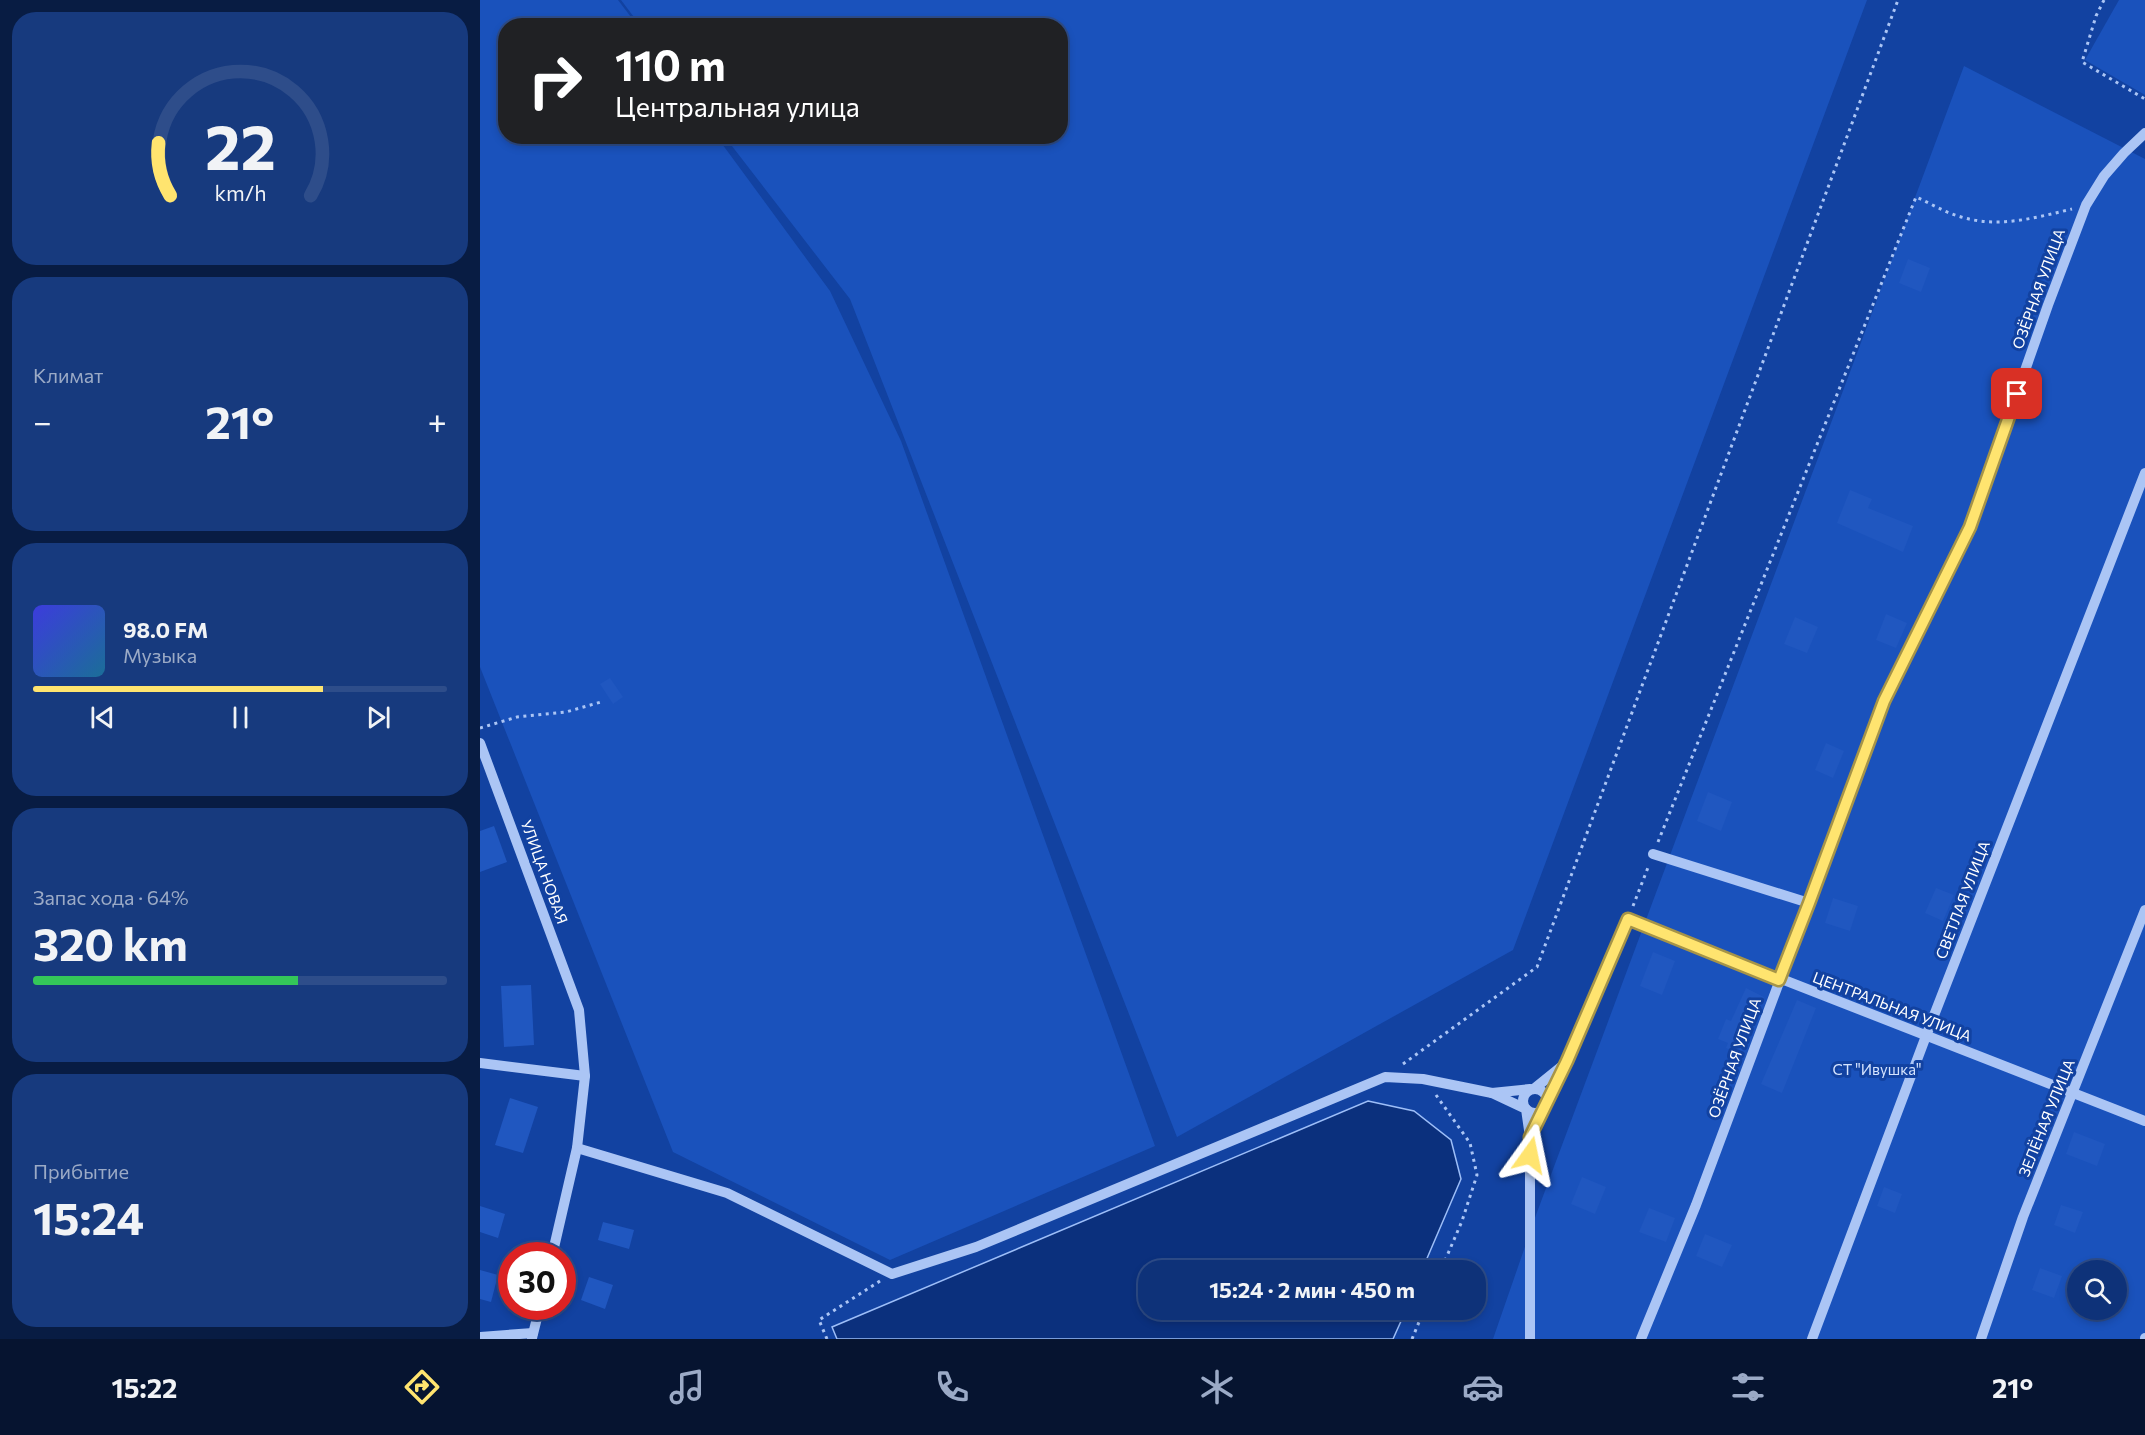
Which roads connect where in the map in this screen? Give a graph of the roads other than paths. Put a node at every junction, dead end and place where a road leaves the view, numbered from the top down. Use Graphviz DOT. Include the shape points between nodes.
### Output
graph roads {
  1 [pos="2145,133"];
  2 [pos="2145,473"];
  3 [pos="480,743"];
  4 [pos="485,772"];
  5 [pos="1653,854"];
  6 [pos="1809,903"];
  7 [pos="2145,910"];
  8 [pos="1779,980"];
  9 [pos="1926,1036"];
  10 [pos="1567,1061"];
  11 [pos="480,1063"];
  12 [pos="585,1076"];
  13 [pos="1533,1089"];
  14 [pos="2073,1093"];
  15 [pos="1492,1094"];
  16 [pos="1546,1104"];
  17 [pos="1526,1109"];
  18 [pos="2145,1121"];
  19 [pos="1530,1137"];
  20 [pos="577,1148"];
  21 [pos="555,1242"];
  22 [pos="537,1320"];
  23 [pos="533,1336"];
  24 [pos="480,1337"];
  25 [pos="1530,1339"];
  26 [pos="1641,1339"];
  27 [pos="1812,1339"];
  28 [pos="1982,1339"];
  1 -- 6 [label="street, ОЗЁРНАЯ УЛИЦА" via="2104,176 2086,205 1970,527 1884,701"];
  2 -- 9 [label="street, СВЕТЛАЯ УЛИЦА"];
  3 -- 4 [label="street, УЛИЦА НОВАЯ"];
  4 -- 12 [label="street, УЛИЦА НОВАЯ" via="579,1010"];
  5 -- 6 [label="street"];
  6 -- 8 [label="street, ОЗЁРНАЯ УЛИЦА"];
  7 -- 14 [label="street, ЗЕЛЁНАЯ УЛИЦА"];
  8 -- 9 [label="street, ЦЕНТРАЛЬНАЯ УЛИЦА"];
  8 -- 10 [label="street, ЦЕНТРАЛЬНАЯ УЛИЦА" via="1628,919"];
  8 -- 26 [label="street, ОЗЁРНАЯ УЛИЦА" via="1696,1205"];
  9 -- 14 [label="street, ЦЕНТРАЛЬНАЯ УЛИЦА"];
  9 -- 27 [label="street, СВЕТЛАЯ УЛИЦА"];
  10 -- 13 [label="street"];
  10 -- 16 [label="street"];
  11 -- 12 [label="street"];
  12 -- 20 [label="street, УЛИЦА НОВАЯ"];
  13 -- 15 [label="street"];
  13 -- 16 [label="street" via="1543,1092"];
  13 -- 17 [label="street" via="1523,1098"];
  14 -- 18 [label="street, ЦЕНТРАЛЬНАЯ УЛИЦА"];
  14 -- 28 [label="street, ЗЕЛЁНАЯ УЛИЦА" via="2023,1217"];
  15 -- 17 [label="street"];
  15 -- 20 [label="street" via="1423,1079 1385,1077 976,1247 892,1274 727,1193"];
  16 -- 17 [label="street" via="1536,1113"];
  16 -- 19 [label="street"];
  17 -- 19 [label="street"];
  19 -- 25 [label="street"];
  20 -- 21 [label="street, УЛИЦА НОВАЯ"];
  22 -- 23 [label="street"];
  23 -- 24 [label="street"];
}
